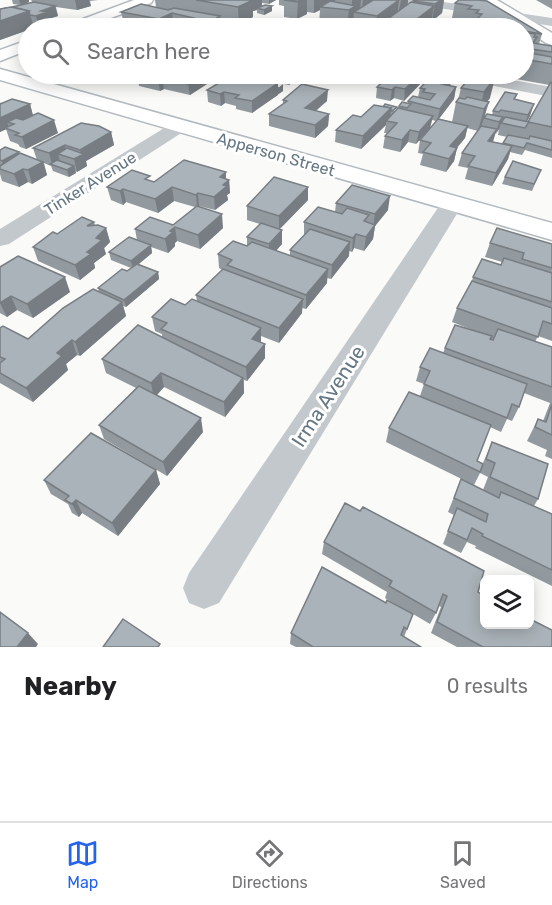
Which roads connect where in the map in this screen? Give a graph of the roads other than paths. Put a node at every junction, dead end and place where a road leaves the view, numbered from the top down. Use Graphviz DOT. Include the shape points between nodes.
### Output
graph roads {
  1 [pos="146,0"];
  2 [pos="407,0"];
  3 [pos="488,0"];
  4 [pos="515,16"];
  5 [pos="98,18"];
  6 [pos="518,18"];
  7 [pos="527,18"];
  8 [pos="534,19"];
  9 [pos="552,22"];
  10 [pos="534,28"];
  11 [pos="552,40"];
  12 [pos="18,49"];
  13 [pos="0,56"];
  14 [pos="0,74"];
  15 [pos="18,79"];
  16 [pos="35,84"];
  17 [pos="510,84"];
  18 [pos="552,92"];
  19 [pos="180,126"];
  20 [pos="452,204"];
  21 [pos="552,232"];
  22 [pos="0,239"];
  23 [pos="204,588"];
  1 -- 5 [label="street"];
  2 -- 4 [label="street"];
  3 -- 4 [label="street"];
  4 -- 6 [label="street"];
  4 -- 7 [label="street"];
  8 -- 9 [label="street"];
  10 -- 11 [label="street"];
  12 -- 13 [label="street"];
  14 -- 15 [label="street, Apperson Street"];
  16 -- 19 [label="street, Apperson Street"];
  17 -- 18 [label="street"];
  19 -- 20 [label="street, Apperson Street"];
  19 -- 22 [label="street, Tinker Avenue"];
  20 -- 21 [label="street, Apperson Street"];
  20 -- 23 [label="street, Irma Avenue"];
}
